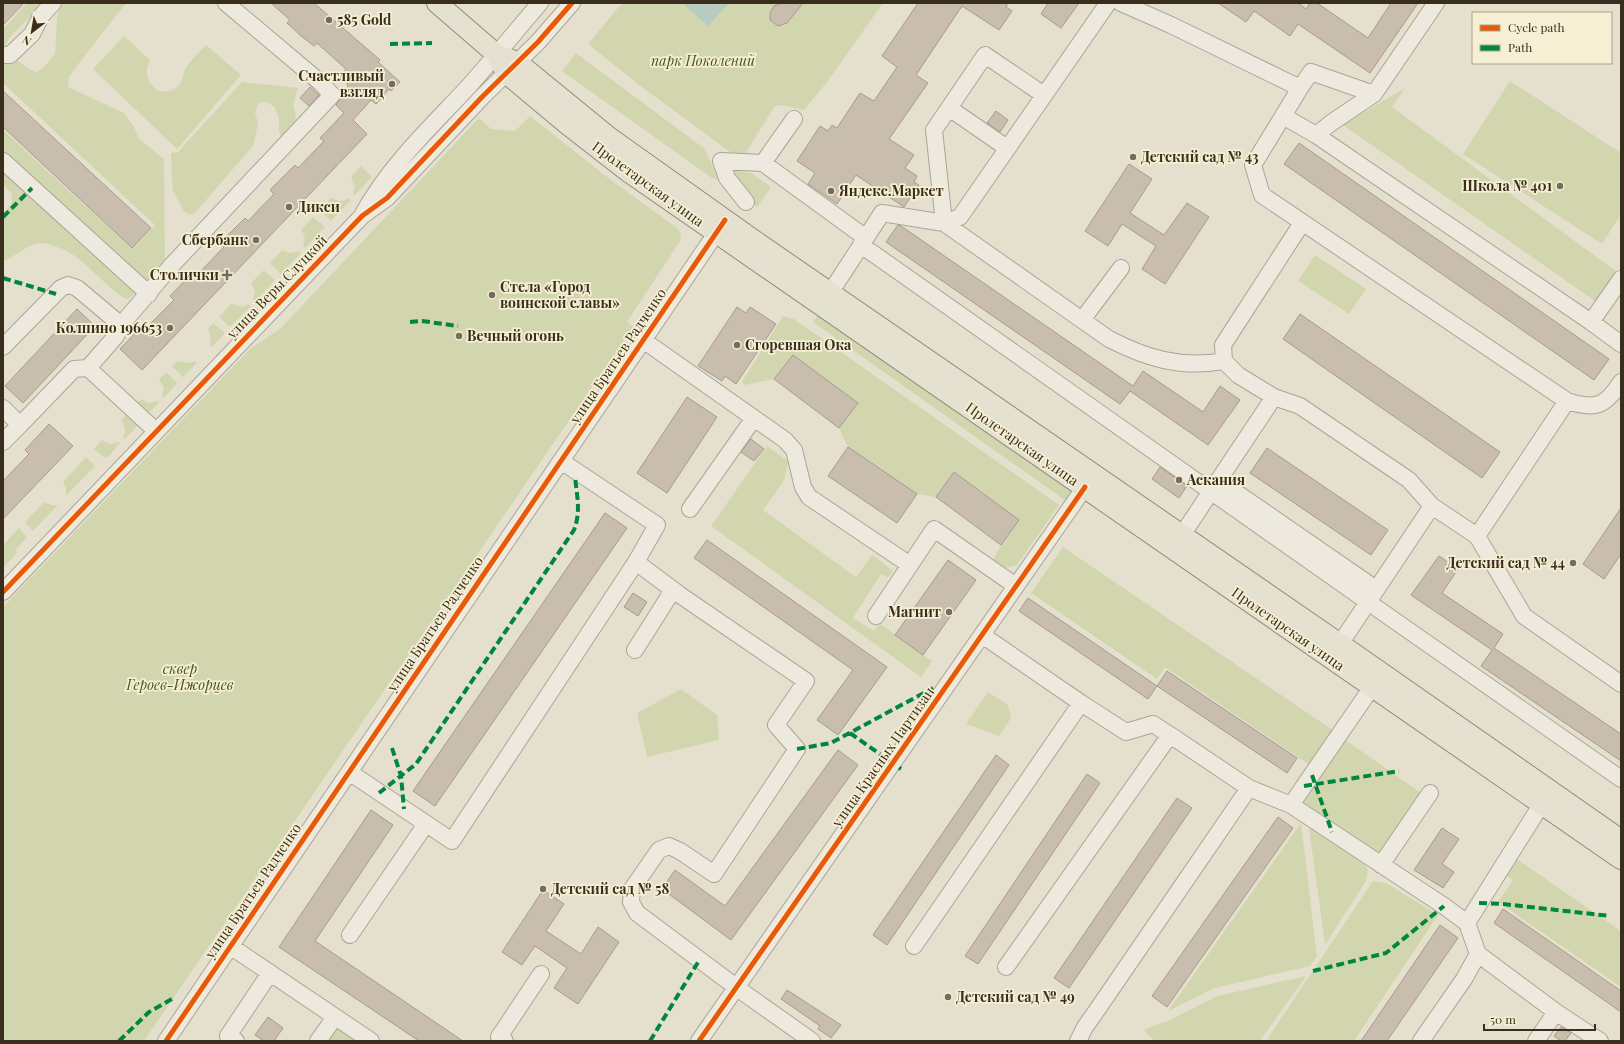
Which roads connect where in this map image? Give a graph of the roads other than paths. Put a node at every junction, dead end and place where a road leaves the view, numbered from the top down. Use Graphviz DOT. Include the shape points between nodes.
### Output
graph roads {
  1 [pos="53,3"];
  2 [pos="226,3"];
  3 [pos="437,3"];
  4 [pos="540,3"];
  5 [pos="572,3"];
  6 [pos="1108,3"];
  7 [pos="1121,3"];
  8 [pos="1436,3"];
  9 [pos="496,54"];
  10 [pos="3,55"];
  11 [pos="512,68"];
  12 [pos="1300,88"];
  13 [pos="1374,94"];
  14 [pos="1044,95"];
  15 [pos="949,108"];
  16 [pos="1284,116"];
  17 [pos="794,119"];
  18 [pos="1316,135"];
  19 [pos="1007,148"];
  20 [pos="3,162"];
  21 [pos="763,163"];
  22 [pos="746,202"];
  23 [pos="362,216"];
  24 [pos="944,223"];
  25 [pos="1302,223"];
  26 [pos="720,226"];
  27 [pos="864,242"];
  28 [pos="1121,268"];
  29 [pos="1619,287"];
  30 [pos="830,293"];
  31 [pos="149,294"];
  32 [pos="1082,320"];
  33 [pos="1591,322"];
  34 [pos="121,325"];
  35 [pos="643,340"];
  36 [pos="1621,344"];
  37 [pos="3,347"];
  38 [pos="1224,361"];
  39 [pos="88,368"];
  40 [pos="1621,382"];
  41 [pos="1274,397"];
  42 [pos="1567,401"];
  43 [pos="3,408"];
  44 [pos="754,418"];
  45 [pos="20,425"];
  46 [pos="156,431"];
  47 [pos="3,442"];
  48 [pos="561,461"];
  49 [pos="1215,486"];
  50 [pos="1085,487"];
  51 [pos="1432,506"];
  52 [pos="690,509"];
  53 [pos="1182,535"];
  54 [pos="1477,536"];
  55 [pos="636,562"];
  56 [pos="910,565"];
  57 [pos="1016,586"];
  58 [pos="673,590"];
  59 [pos="3,592"];
  60 [pos="1372,596"];
  61 [pos="876,616"];
  62 [pos="982,635"];
  63 [pos="1340,644"];
  64 [pos="635,650"];
  65 [pos="1621,684"];
  66 [pos="1372,687"];
  67 [pos="1081,703"];
  68 [pos="1170,735"];
  69 [pos="349,772"];
  70 [pos="1621,779"];
  71 [pos="1249,788"];
  72 [pos="1430,793"];
  73 [pos="1291,805"];
  74 [pos="1541,805"];
  75 [pos="426,824"];
  76 [pos="1621,840"];
  77 [pos="1621,859"];
  78 [pos="1381,865"];
  79 [pos="1467,923"];
  80 [pos="350,935"];
  81 [pos="230,946"];
  82 [pos="914,946"];
  83 [pos="1478,954"];
  84 [pos="1006,967"];
  85 [pos="270,973"];
  86 [pos="541,974"];
  87 [pos="737,987"];
  88 [pos="1556,1012"];
  89 [pos="334,1016"];
  90 [pos="166,1041"];
  91 [pos="236,1041"];
  92 [pos="318,1041"];
  93 [pos="372,1041"];
  94 [pos="505,1041"];
  95 [pos="700,1041"];
  96 [pos="812,1041"];
  97 [pos="1078,1041"];
  98 [pos="1421,1041"];
  99 [pos="1536,1041"];
  100 [pos="1600,1041"];
  1 -- 10 [label="street" via="41,16 32,34 10,55"];
  2 -- 31 [label="street" via="332,95 176,260"];
  3 -- 9 [label="main road, Пролетарская улица"];
  4 -- 9 [label="street, улица Веры Слуцкой"];
  5 -- 11 [label="street, улица Веры Слуцкой"];
  6 -- 14 [label="street"];
  7 -- 12 [label="street" via="1171,24"];
  8 -- 13 [label="street"];
  9 -- 11 [label="main road, Пролетарская улица"];
  9 -- 23 [label="street, улица Веры Слуцкой" via="470,86 396,164 376,190"];
  11 -- 23 [label="street, улица Веры Слуцкой" via="387,198"];
  11 -- 26 [label="main road, Пролетарская улица" via="610,138"];
  12 -- 13 [label="street" via="1311,72"];
  12 -- 16 [label="street"];
  13 -- 18 [label="street"];
  14 -- 15 [label="street" via="985,55"];
  14 -- 19 [label="street"];
  15 -- 19 [label="street"];
  15 -- 24 [label="street" via="934,130"];
  16 -- 18 [label="street"];
  16 -- 25 [label="street" via="1253,165 1262,195"];
  17 -- 21 [label="street"];
  18 -- 33 [label="street"];
  19 -- 24 [label="street" via="960,217"];
  20 -- 31 [label="street"];
  21 -- 22 [label="street" via="721,160 727,178"];
  21 -- 27 [label="street"];
  23 -- 46 [label="street, улица Веры Слуцкой"];
  24 -- 27 [label="street" via="882,214"];
  24 -- 32 [label="street"];
  25 -- 38 [label="street" via="1223,344"];
  25 -- 42 [label="street"];
  26 -- 30 [label="main road, Пролетарская улица"];
  26 -- 35 [label="street, улица Братьев Радченко"];
  26 -- 50 [label="main road, Пролетарская улица"];
  27 -- 30 [label="street"];
  27 -- 49 [label="street"];
  28 -- 32 [label="street"];
  29 -- 33 [label="street"];
  30 -- 53 [label="main road, Пролетарская улица"];
  31 -- 34 [label="street"];
  32 -- 38 [label="street" via="1109,339 1133,351 1164,361"];
  33 -- 36 [label="street"];
  34 -- 37 [label="street" via="77,288 68,285 61,288"];
  34 -- 39 [label="street" via="116,336"];
  35 -- 44 [label="street"];
  35 -- 48 [label="street, улица Братьев Радченко"];
  38 -- 41 [label="street" via="1238,375"];
  39 -- 45 [label="street" via="74,369"];
  39 -- 46 [label="street"];
  40 -- 42 [label="street" via="1604,403 1584,407"];
  41 -- 49 [label="street"];
  41 -- 51 [label="street" via="1300,406 1409,480"];
  42 -- 54 [label="street"];
  43 -- 45 [label="street"];
  44 -- 52 [label="street"];
  44 -- 56 [label="street" via="785,440 794,450 802,487 810,497"];
  45 -- 47 [label="street"];
  46 -- 59 [label="street, улица Веры Слуцкой"];
  48 -- 55 [label="street" via="657,525"];
  48 -- 69 [label="street, улица Братьев Радченко"];
  49 -- 53 [label="street"];
  49 -- 60 [label="street"];
  50 -- 57 [label="street, улица Красных Партизан"];
  50 -- 66 [label="main road, Пролетарская улица"];
  51 -- 54 [label="street"];
  51 -- 60 [label="street"];
  53 -- 63 [label="main road, Пролетарская улица"];
  54 -- 65 [label="street" via="1524,616"];
  55 -- 58 [label="street"];
  55 -- 75 [label="street" via="452,841"];
  56 -- 57 [label="street" via="934,529"];
  56 -- 61 [label="street"];
  57 -- 62 [label="street, улица Красных Партизан"];
  58 -- 64 [label="street"];
  58 -- 87 [label="street" via="806,682 776,725 797,750 714,874 669,846 659,850 632,889 631,902 637,912"];
  60 -- 63 [label="street"];
  60 -- 70 [label="street"];
  62 -- 67 [label="street"];
  62 -- 87 [label="street, улица Красных Партизан"];
  63 -- 76 [label="main road, Пролетарская улица"];
  66 -- 73 [label="street"];
  66 -- 74 [label="main road, Пролетарская улица"];
  67 -- 68 [label="street" via="1126,732 1153,724"];
  67 -- 82 [label="street"];
  68 -- 71 [label="street"];
  68 -- 84 [label="street"];
  69 -- 75 [label="street"];
  69 -- 81 [label="street, улица Братьев Радченко"];
  71 -- 73 [label="street"];
  71 -- 97 [label="street" via="1093,1015"];
  72 -- 78 [label="street"];
  73 -- 78 [label="street"];
  74 -- 77 [label="main road, Пролетарская улица"];
  74 -- 79 [label="street"];
  75 -- 80 [label="street"];
  78 -- 79 [label="street"];
  79 -- 83 [label="street"];
  81 -- 85 [label="street"];
  81 -- 90 [label="street, улица Братьев Радченко"];
  83 -- 88 [label="street"];
  83 -- 98 [label="street"];
  85 -- 89 [label="street"];
  85 -- 91 [label="street" via="228,1036"];
  86 -- 94 [label="street" via="499,1037"];
  87 -- 95 [label="street, улица Красных Партизан"];
  87 -- 96 [label="street"];
  88 -- 99 [label="street"];
  88 -- 100 [label="street"];
  89 -- 92 [label="street"];
  89 -- 93 [label="street"];
}
